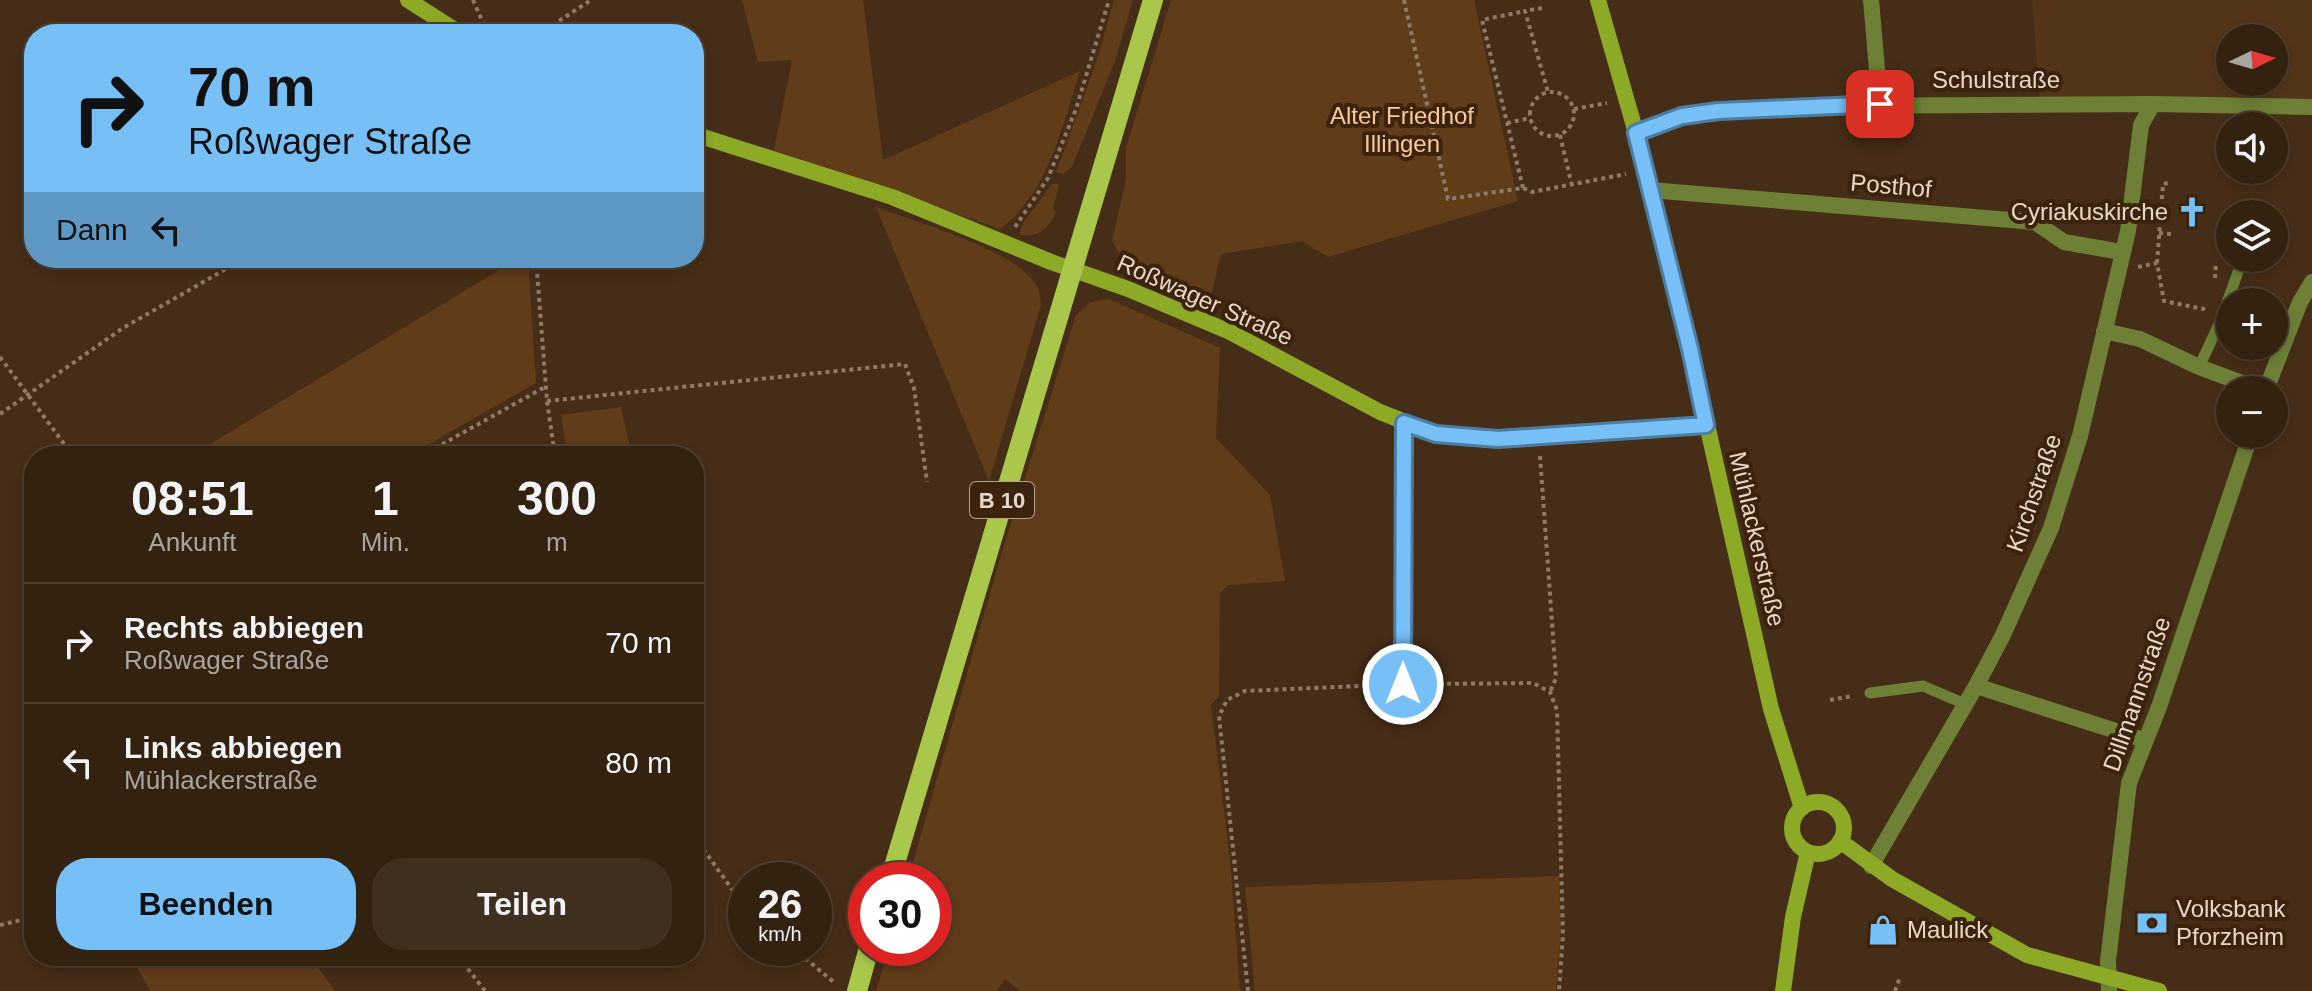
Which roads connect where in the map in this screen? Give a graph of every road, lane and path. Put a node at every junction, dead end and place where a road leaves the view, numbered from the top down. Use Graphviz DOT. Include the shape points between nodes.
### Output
graph roads {
  1 [pos="408,0"];
  2 [pos="473,0"];
  3 [pos="591,0"];
  4 [pos="1109,0"];
  5 [pos="1153,0"];
  6 [pos="1404,0"];
  7 [pos="1598,0"];
  8 [pos="1871,0"];
  9 [pos="1542,8"];
  10 [pos="1525,11"];
  11 [pos="445,24"];
  12 [pos="484,24"];
  13 [pos="554,24"];
  14 [pos="1548,92"];
  15 [pos="1626,99"];
  16 [pos="1880,104"];
  17 [pos="2153,104"];
  18 [pos="2312,107"];
  19 [pos="1574,109"];
  20 [pos="1530,118"];
  21 [pos="1507,123"];
  22 [pos="1636,133"];
  23 [pos="1560,135"];
  24 [pos="704,137"];
  25 [pos="1645,170"];
  26 [pos="2168,183"];
  27 [pos="1572,186"];
  28 [pos="1523,188"];
  29 [pos="1650,190"];
  30 [pos="2159,233"];
  31 [pos="2171,234"];
  32 [pos="1005,242"];
  33 [pos="2121,252"];
  34 [pos="2157,263"];
  35 [pos="2216,264"];
  36 [pos="228,268"];
  37 [pos="537,268"];
  38 [pos="1071,270"];
  39 [pos="2117,272"];
  40 [pos="2238,272"];
  41 [pos="2312,282"];
  42 [pos="2214,285"];
  43 [pos="2208,297"];
  44 [pos="2104,331"];
  45 [pos="0,357"];
  46 [pos="2199,367"];
  47 [pos="2224,376"];
  48 [pos="2270,376"];
  49 [pos="545,387"];
  50 [pos="28,395"];
  51 [pos="547,401"];
  52 [pos="0,414"];
  53 [pos="1404,423"];
  54 [pos="1706,425"];
  55 [pos="1539,437"];
  56 [pos="66,446"];
  57 [pos="439,446"];
  58 [pos="554,446"];
  59 [pos="2246,448"];
  60 [pos="927,482"];
  61 [pos="1403,684"];
  62 [pos="1976,686"];
  63 [pos="1550,692"];
  64 [pos="1870,693"];
  65 [pos="1830,700"];
  66 [pos="1965,704"];
  67 [pos="2144,740"];
  68 [pos="1802,808"];
  69 [pos="1840,841"];
  70 [pos="704,850"];
  71 [pos="1808,852"];
  72 [pos="895,862"];
  73 [pos="1871,866"];
  74 [pos="728,884"];
  75 [pos="24,919"];
  76 [pos="0,925"];
  77 [pos="466,966"];
  78 [pos="814,966"];
  79 [pos="864,966"];
  80 [pos="1900,977"];
  81 [pos="2109,985"];
  82 [pos="485,991"];
  83 [pos="844,991"];
  84 [pos="857,991"];
  85 [pos="1248,991"];
  86 [pos="1559,991"];
  87 [pos="1783,991"];
  88 [pos="1895,991"];
  89 [pos="2159,991"];
  1 -- 11 [label="street"];
  2 -- 12 [label="path"];
  3 -- 13 [label="path"];
  4 -- 32 [label="path" via="1076,109 1048,178"];
  5 -- 38 [label="main road, B 10"];
  6 -- 28 [label="path" via="1448,199"];
  7 -- 15 [label="street, Mühlackerstraße"];
  8 -- 16 [label="street"];
  9 -- 10 [label="path"];
  10 -- 14 [label="path"];
  10 -- 21 [label="path" via="1482,20"];
  14 -- 19 [label="path" via="1565,96"];
  14 -- 20 [label="path" via="1533,102"];
  15 -- 19 [label="path"];
  15 -- 22 [label="street, Mühlackerstraße"];
  16 -- 17 [label="street, Schulstraße"];
  16 -- 22 [label="street, Schulstraße" via="1718,111 1682,116"];
  17 -- 18 [label="street, Schulstraße"];
  17 -- 33 [label="street, Kirchstraße" via="2141,125"];
  19 -- 23 [label="path" via="1571,126"];
  20 -- 21 [label="path"];
  20 -- 23 [label="path" via="1542,134"];
  21 -- 28 [label="path"];
  22 -- 25 [label="street, Mühlackerstraße"];
  23 -- 27 [label="path"];
  24 -- 32 [label="street, Roßwager Straße" via="892,197"];
  25 -- 27 [label="path"];
  25 -- 29 [label="street, Mühlackerstraße"];
  26 -- 30 [label="path" via="2163,184"];
  27 -- 28 [label="path" via="1532,192"];
  29 -- 33 [label="street, Posthof" via="2035,222 2064,242"];
  29 -- 54 [label="street, Mühlackerstraße"];
  30 -- 31 [label="path"];
  30 -- 34 [label="path"];
  32 -- 38 [label="street, Roßwager Straße"];
  33 -- 39 [label="street, Kirchstraße"];
  34 -- 39 [label="path"];
  34 -- 43 [label="path" via="2164,301 2203,309"];
  35 -- 42 [label="path"];
  36 -- 50 [label="path" via="123,328"];
  37 -- 49 [label="path"];
  38 -- 53 [label="street, Roßwager Straße" via="1230,332"];
  38 -- 72 [label="main road, B 10"];
  39 -- 44 [label="street, Kirchstraße"];
  40 -- 46 [label="lane"];
  41 -- 48 [label="street"];
  44 -- 46 [label="street" via="2140,339"];
  44 -- 62 [label="street, Kirchstraße" via="2080,436 2051,528"];
  45 -- 50 [label="path"];
  46 -- 47 [label="street"];
  49 -- 51 [label="path"];
  49 -- 57 [label="path"];
  50 -- 52 [label="path"];
  50 -- 56 [label="path"];
  51 -- 58 [label="path"];
  51 -- 60 [label="path" via="905,364 914,388"];
  53 -- 55 [label="street, Roßwager Straße" via="1467,438"];
  53 -- 61 [label="street"];
  54 -- 55 [label="street, Roßwager Straße"];
  54 -- 68 [label="street, Mühlackerstraße" via="1771,709"];
  55 -- 63 [label="path" via="1556,678"];
  59 -- 67 [label="street, Dillmannstraße"];
  61 -- 63 [label="path" via="1533,683"];
  61 -- 85 [label="path" via="1245,691 1227,700 1218,729"];
  62 -- 66 [label="street, Kirchstraße"];
  62 -- 67 [label="street"];
  63 -- 86 [label="path" via="1557,710 1563,934"];
  64 -- 65 [label="path"];
  64 -- 66 [label="lane" via="1923,686"];
  66 -- 73 [label="street, Kirchstraße"];
  67 -- 81 [label="street, Dillmannstraße" via="2129,783"];
  68 -- 69 [label="street" via="1816,802 1835,808 1844,826"];
  68 -- 71 [label="street" via="1792,831"];
  69 -- 71 [label="street" via="1830,851"];
  69 -- 73 [label="street"];
  70 -- 74 [label="path"];
  71 -- 87 [label="street"];
  73 -- 81 [label="street" via="2027,955"];
  75 -- 76 [label="path"];
  77 -- 82 [label="path"];
  78 -- 83 [label="path"];
  79 -- 84 [label="main road"];
  80 -- 88 [label="path"];
  81 -- 89 [label="street"];
}
